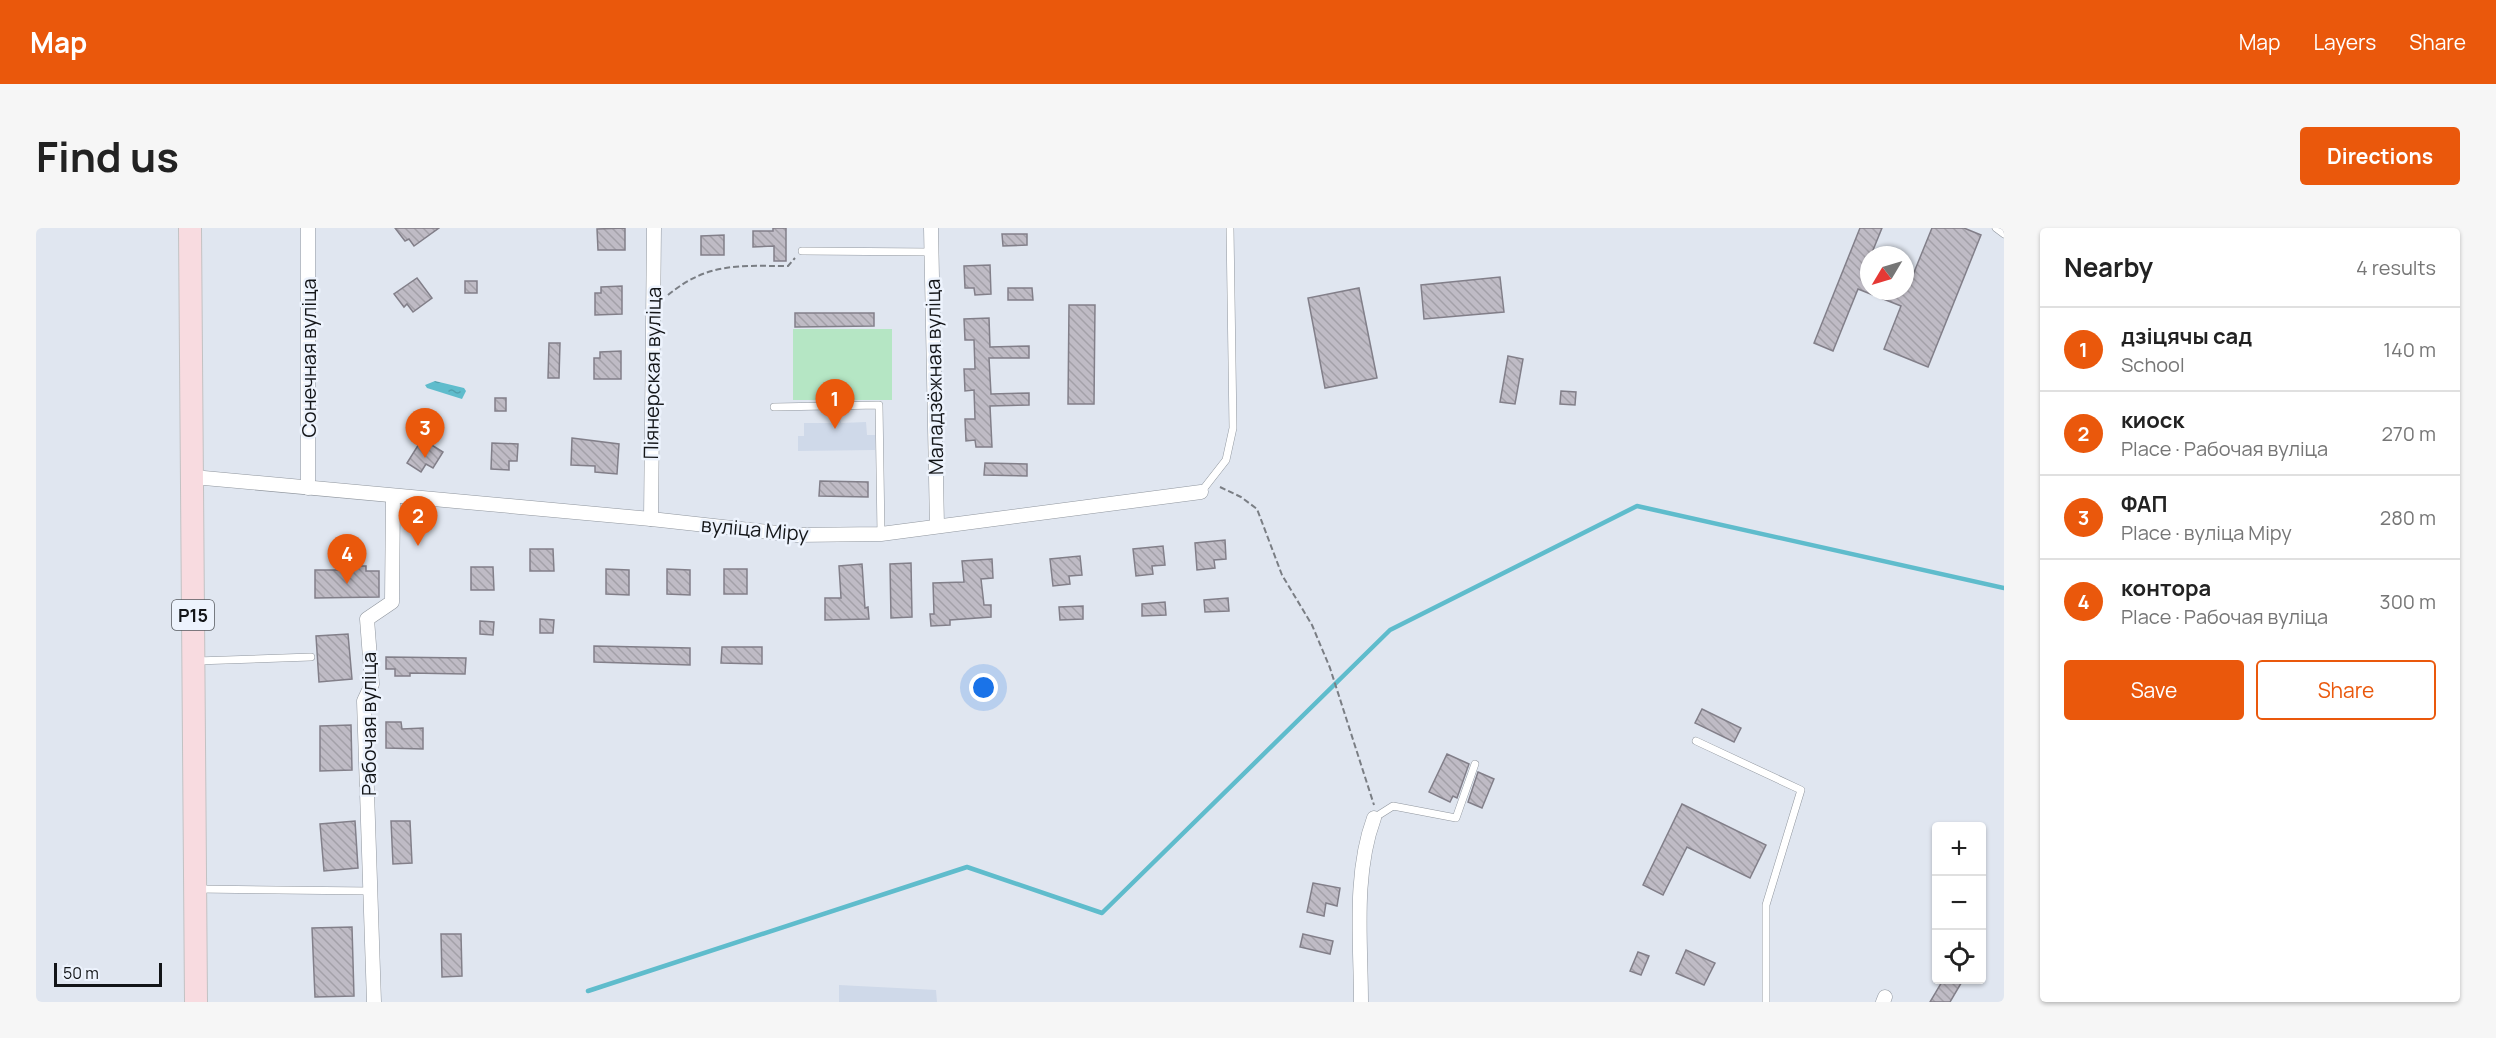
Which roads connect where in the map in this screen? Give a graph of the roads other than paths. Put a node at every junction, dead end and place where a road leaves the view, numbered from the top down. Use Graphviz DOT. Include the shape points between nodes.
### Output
graph roads {
  1 [pos="190,228"];
  2 [pos="308,228"];
  3 [pos="654,228"];
  4 [pos="932,228"];
  5 [pos="1230,228"];
  6 [pos="1996,228"];
  7 [pos="2004,234"];
  8 [pos="802,251"];
  9 [pos="932,252"];
  10 [pos="774,406"];
  11 [pos="193,477"];
  12 [pos="1205,487"];
  13 [pos="308,488"];
  14 [pos="393,495"];
  15 [pos="651,519"];
  16 [pos="937,526"];
  17 [pos="881,534"];
  18 [pos="311,657"];
  19 [pos="194,661"];
  20 [pos="1696,741"];
  21 [pos="1475,764"];
  22 [pos="1374,818"];
  23 [pos="195,889"];
  24 [pos="371,891"];
  25 [pos="196,1002"];
  26 [pos="374,1002"];
  27 [pos="1361,1002"];
  28 [pos="1766,1002"];
  1 -- 11 [label="main road, Р15"];
  2 -- 13 [label="street, Сонечная вуліца"];
  3 -- 15 [label="street, Піянерская вуліца"];
  4 -- 9 [label="street, Маладзёжная вуліца"];
  5 -- 12 [label="lane" via="1233,428 1226,460"];
  6 -- 7 [label="lane"];
  8 -- 9 [label="lane"];
  9 -- 16 [label="street, Маладзёжная вуліца"];
  10 -- 17 [label="lane" via="879,405"];
  11 -- 13 [label="street, вуліца Міру"];
  11 -- 19 [label="main road, Р15"];
  12 -- 16 [label="street, вуліца Міру"];
  13 -- 14 [label="street, вуліца Міру"];
  14 -- 15 [label="street, вуліца Міру"];
  14 -- 24 [label="street, Рабочая вуліца" via="392,602 367,619 372,684 364,701"];
  15 -- 17 [label="street, вуліца Міру" via="796,535"];
  16 -- 17 [label="street, вуліца Міру"];
  18 -- 19 [label="lane"];
  19 -- 23 [label="main road, Р15"];
  20 -- 28 [label="lane" via="1801,790 1766,905"];
  21 -- 22 [label="lane" via="1456,818 1393,806"];
  22 -- 27 [label="street" via="1362,870"];
  23 -- 24 [label="lane"];
  23 -- 25 [label="main road, Р15"];
  24 -- 26 [label="street, Рабочая вуліца"];
}
